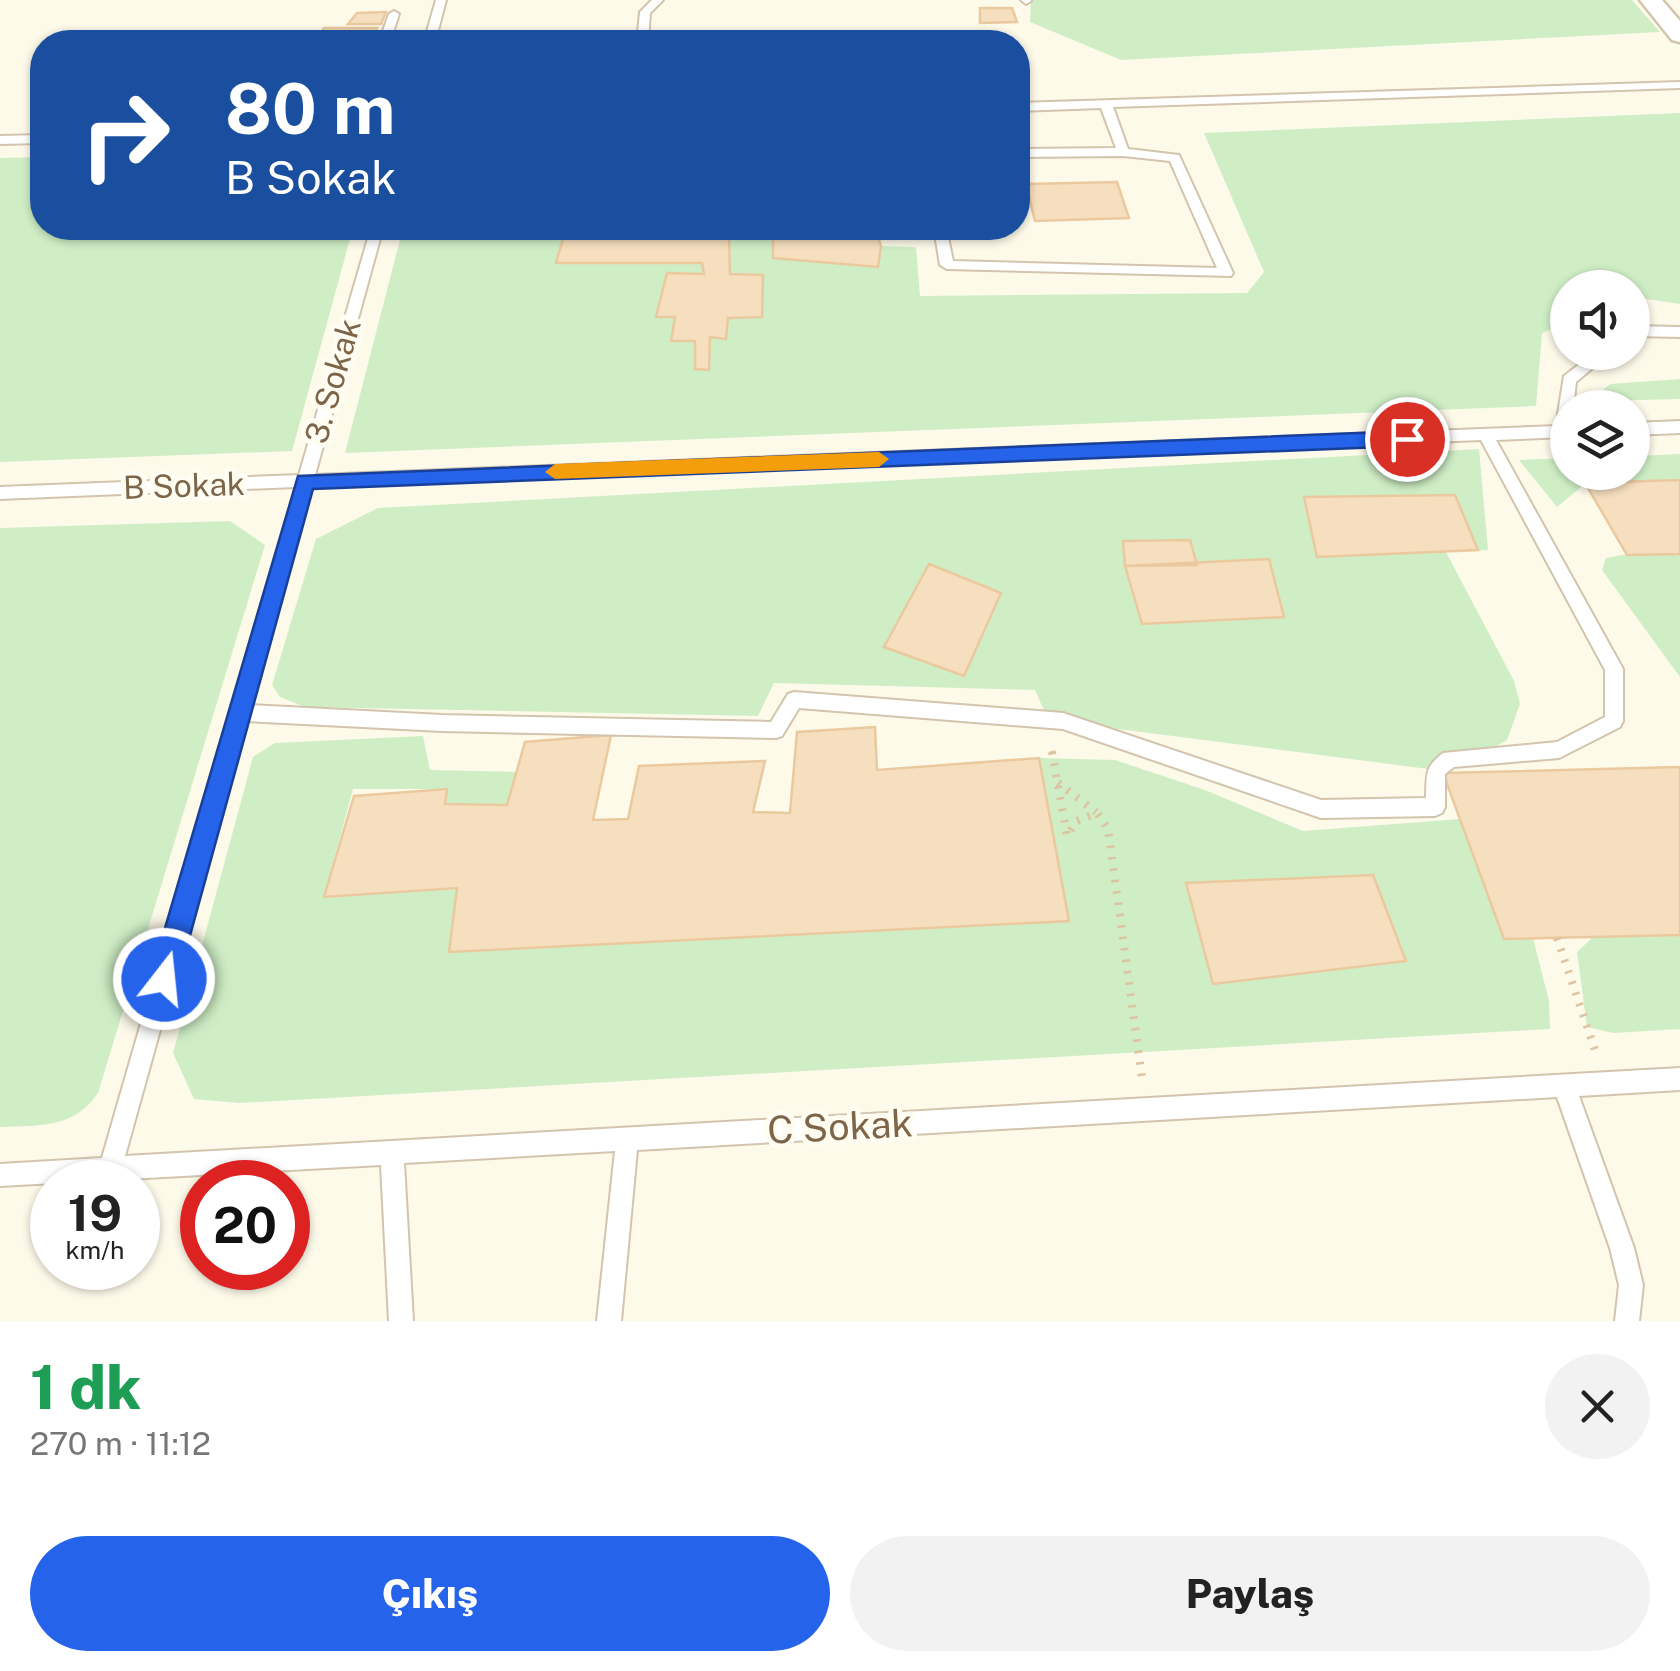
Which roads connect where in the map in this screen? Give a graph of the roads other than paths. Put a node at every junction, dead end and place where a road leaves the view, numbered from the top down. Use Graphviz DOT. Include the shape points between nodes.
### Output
graph roads {
  1 [pos="441,0"];
  2 [pos="632,0"];
  3 [pos="658,0"];
  4 [pos="1651,0"];
  5 [pos="645,12"];
  6 [pos="394,14"];
  7 [pos="388,30"];
  8 [pos="432,30"];
  9 [pos="643,30"];
  10 [pos="1680,35"];
  11 [pos="1680,85"];
  12 [pos="1106,104"];
  13 [pos="1030,107"];
  14 [pos="30,139"];
  15 [pos="0,140"];
  16 [pos="1124,152"];
  17 [pos="1030,153"];
  18 [pos="374,240"];
  19 [pos="942,240"];
  20 [pos="1650,331"];
  21 [pos="1680,332"];
  22 [pos="1582,370"];
  23 [pos="1568,390"];
  24 [pos="1680,427"];
  25 [pos="1650,428"];
  26 [pos="1550,432"];
  27 [pos="1486,436"];
  28 [pos="305,482"];
  29 [pos="0,494"];
  30 [pos="239,713"];
  31 [pos="1680,1079"];
  32 [pos="1564,1085"];
  33 [pos="627,1140"];
  34 [pos="392,1153"];
  35 [pos="113,1160"];
  36 [pos="160,1166"];
  37 [pos="30,1174"];
  38 [pos="0,1176"];
  39 [pos="401,1321"];
  40 [pos="610,1321"];
  41 [pos="1628,1321"];
  1 -- 8 [label="lane"];
  2 -- 5 [label="lane"];
  3 -- 5 [label="lane"];
  4 -- 10 [label="street"];
  5 -- 9 [label="lane"];
  6 -- 7 [label="lane"];
  11 -- 12 [label="lane"];
  12 -- 13 [label="lane"];
  12 -- 16 [label="lane"];
  14 -- 15 [label="lane"];
  16 -- 17 [label="lane"];
  16 -- 19 [label="lane" via="1176,158 1226,273 946,265"];
  18 -- 28 [label="lane, 3. Sokak"];
  20 -- 21 [label="lane"];
  22 -- 23 [label="lane"];
  24 -- 25 [label="lane"];
  26 -- 27 [label="lane, B Sokak"];
  27 -- 28 [label="lane, B Sokak"];
  27 -- 30 [label="lane" via="1614,669 1614,722 1559,750 1450,759 1436,770 1435,808 1321,810 1063,721 794,700 776,730"];
  28 -- 29 [label="lane, B Sokak"];
  28 -- 30 [label="lane, 3. Sokak"];
  30 -- 35 [label="lane, 3. Sokak"];
  31 -- 32 [label="lane, C Sokak"];
  32 -- 33 [label="lane, C Sokak"];
  32 -- 41 [label="lane" via="1622,1248 1631,1284"];
  33 -- 34 [label="lane, C Sokak"];
  33 -- 40 [label="lane"];
  34 -- 36 [label="lane, C Sokak"];
  34 -- 39 [label="lane"];
  37 -- 38 [label="lane, C Sokak"];
}
